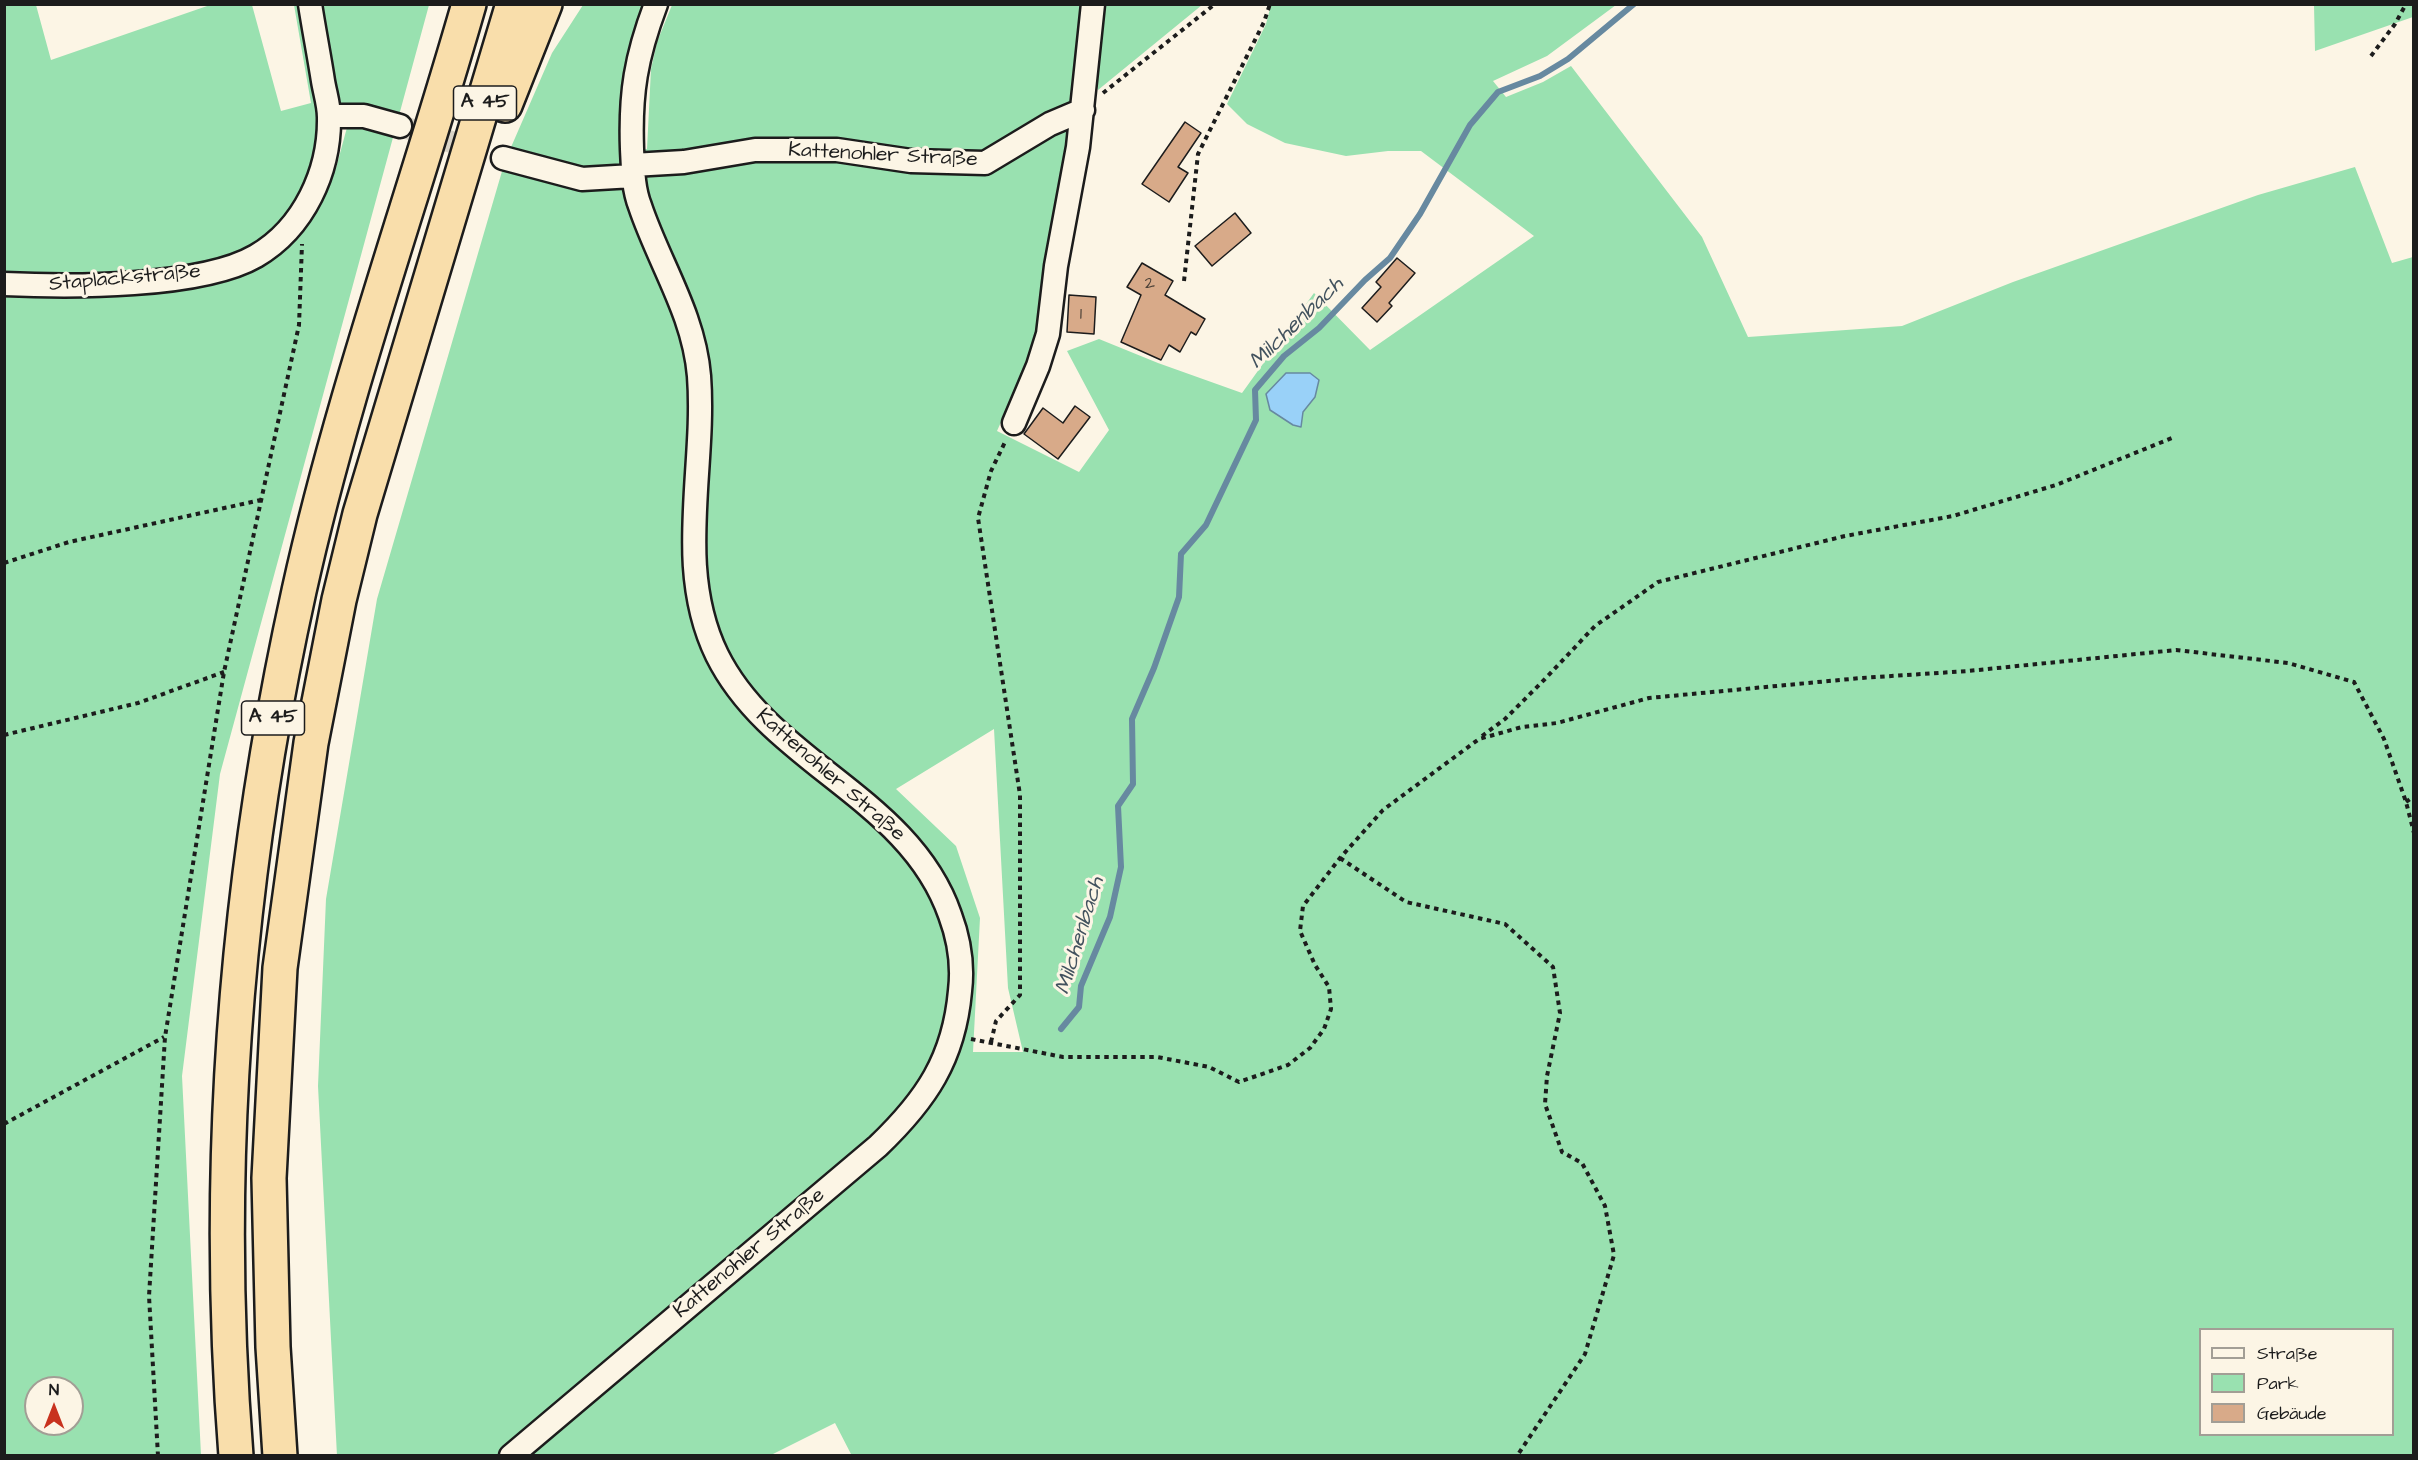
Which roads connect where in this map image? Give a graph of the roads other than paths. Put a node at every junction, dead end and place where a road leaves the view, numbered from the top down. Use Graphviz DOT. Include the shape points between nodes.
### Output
graph roads {
  1 [pos="310,4"];
  2 [pos="469,4"];
  3 [pos="513,4"];
  4 [pos="545,4"];
  5 [pos="656,4"];
  6 [pos="1093,4"];
  7 [pos="1083,110"];
  8 [pos="329,116"];
  9 [pos="400,126"];
  10 [pos="503,158"];
  11 [pos="633,171"];
  12 [pos="454,200"];
  13 [pos="4,284"];
  14 [pos="1014,423"];
  15 [pos="236,1455"];
  16 [pos="280,1455"];
  17 [pos="511,1455"];
  1 -- 8 [label="street, Staplackstraße"];
  2 -- 15 [label="highway, A 45" via="341,429 299,589 270,735 243,921 232,1046 226,1177 229,1367"];
  3 -- 12 [label="highway, A 45"];
  4 -- 12 [label="highway" via="483,170"];
  5 -- 11 [label="street, Kattenohler Straße" via="635,70"];
  6 -- 7 [label="street"];
  7 -- 11 [label="street, Kattenohler Straße" via="1050,124 985,164 911,161 826,150 755,150"];
  7 -- 14 [label="street" via="1048,334"];
  8 -- 9 [label="street" via="364,116"];
  8 -- 13 [label="street, Staplackstraße" via="327,144 307,205 293,224 256,256 209,273 173,279 90,285"];
  10 -- 11 [label="street" via="582,179"];
  11 -- 17 [label="street, Kattenohler Straße" via="639,206 695,343 700,412 694,571 706,628 726,673 752,708 789,744 891,825 928,870 954,926 961,986 945,1060 921,1101 901,1124"];
  12 -- 16 [label="highway, A 45" via="360,514 324,672 301,811 280,968 269,1178"];
}
